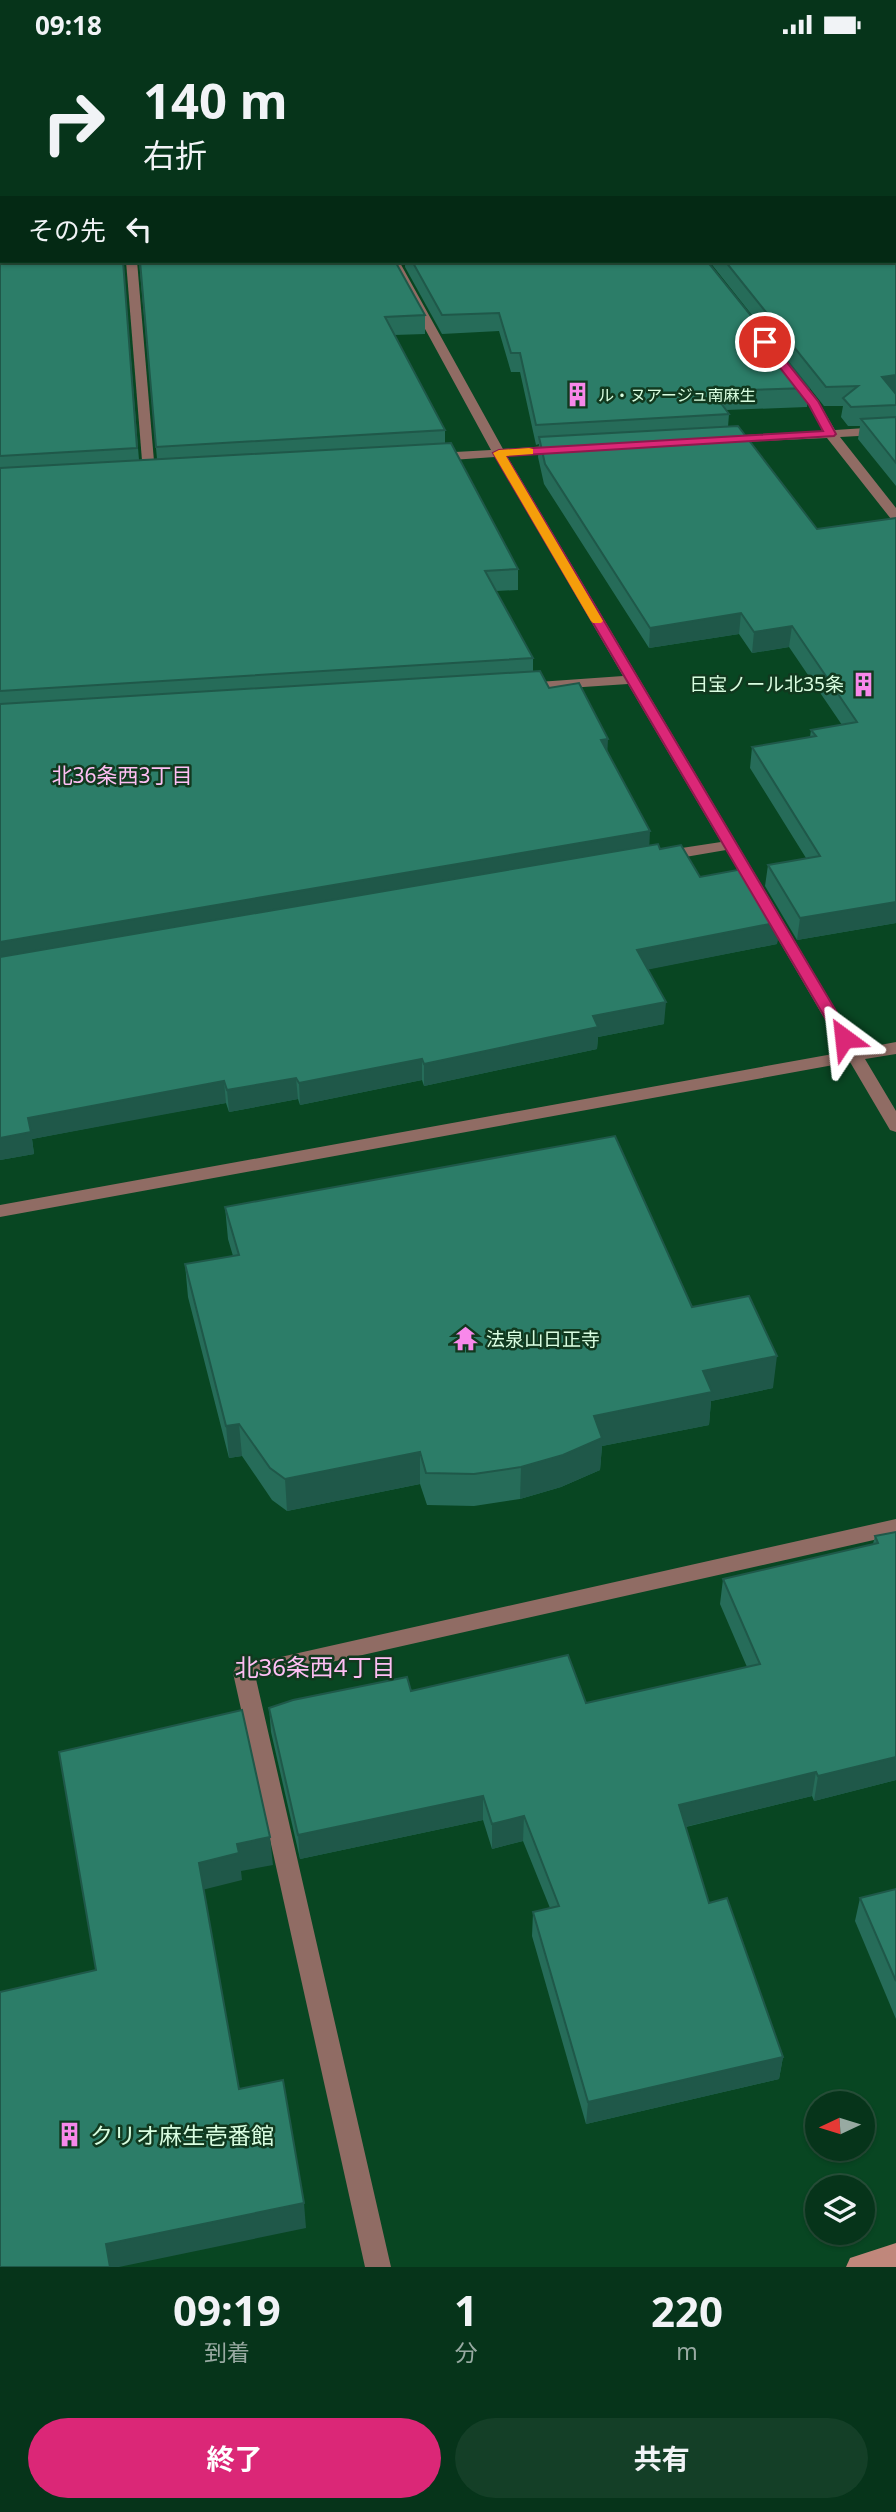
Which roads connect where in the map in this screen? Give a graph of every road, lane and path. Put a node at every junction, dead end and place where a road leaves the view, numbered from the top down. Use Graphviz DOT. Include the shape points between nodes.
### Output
graph roads {
  1 [pos="131,263"];
  2 [pos="398,263"];
  3 [pos="790,373"];
  4 [pos="896,430"];
  5 [pos="831,434"];
  6 [pos="710,441"];
  7 [pos="576,449"];
  8 [pos="499,453"];
  9 [pos="427,457"];
  10 [pos="163,473"];
  11 [pos="896,516"];
  12 [pos="632,680"];
  13 [pos="515,687"];
  14 [pos="731,845"];
  15 [pos="642,860"];
  16 [pos="896,1048"];
  17 [pos="854,1055"];
  18 [pos="896,1126"];
  19 [pos="0,1211"];
  20 [pos="896,1527"];
  21 [pos="896,2256"];
  22 [pos="378,2267"];
  23 [pos="859,2267"];
  1 -- 10 [label="street" via="142,474"];
  2 -- 8 [label="street"];
  3 -- 5 [label="street"];
  4 -- 5 [label="street"];
  5 -- 6 [label="street"];
  5 -- 11 [label="street"];
  7 -- 8 [label="street"];
  8 -- 9 [label="street"];
  8 -- 12 [label="street"];
  12 -- 13 [label="street"];
  12 -- 14 [label="street"];
  14 -- 15 [label="street"];
  14 -- 17 [label="street"];
  16 -- 17 [label="street"];
  17 -- 18 [label="street"];
  17 -- 19 [label="street"];
  20 -- 22 [label="street" via="244,1674"];
  21 -- 23 [label="street"];
}
